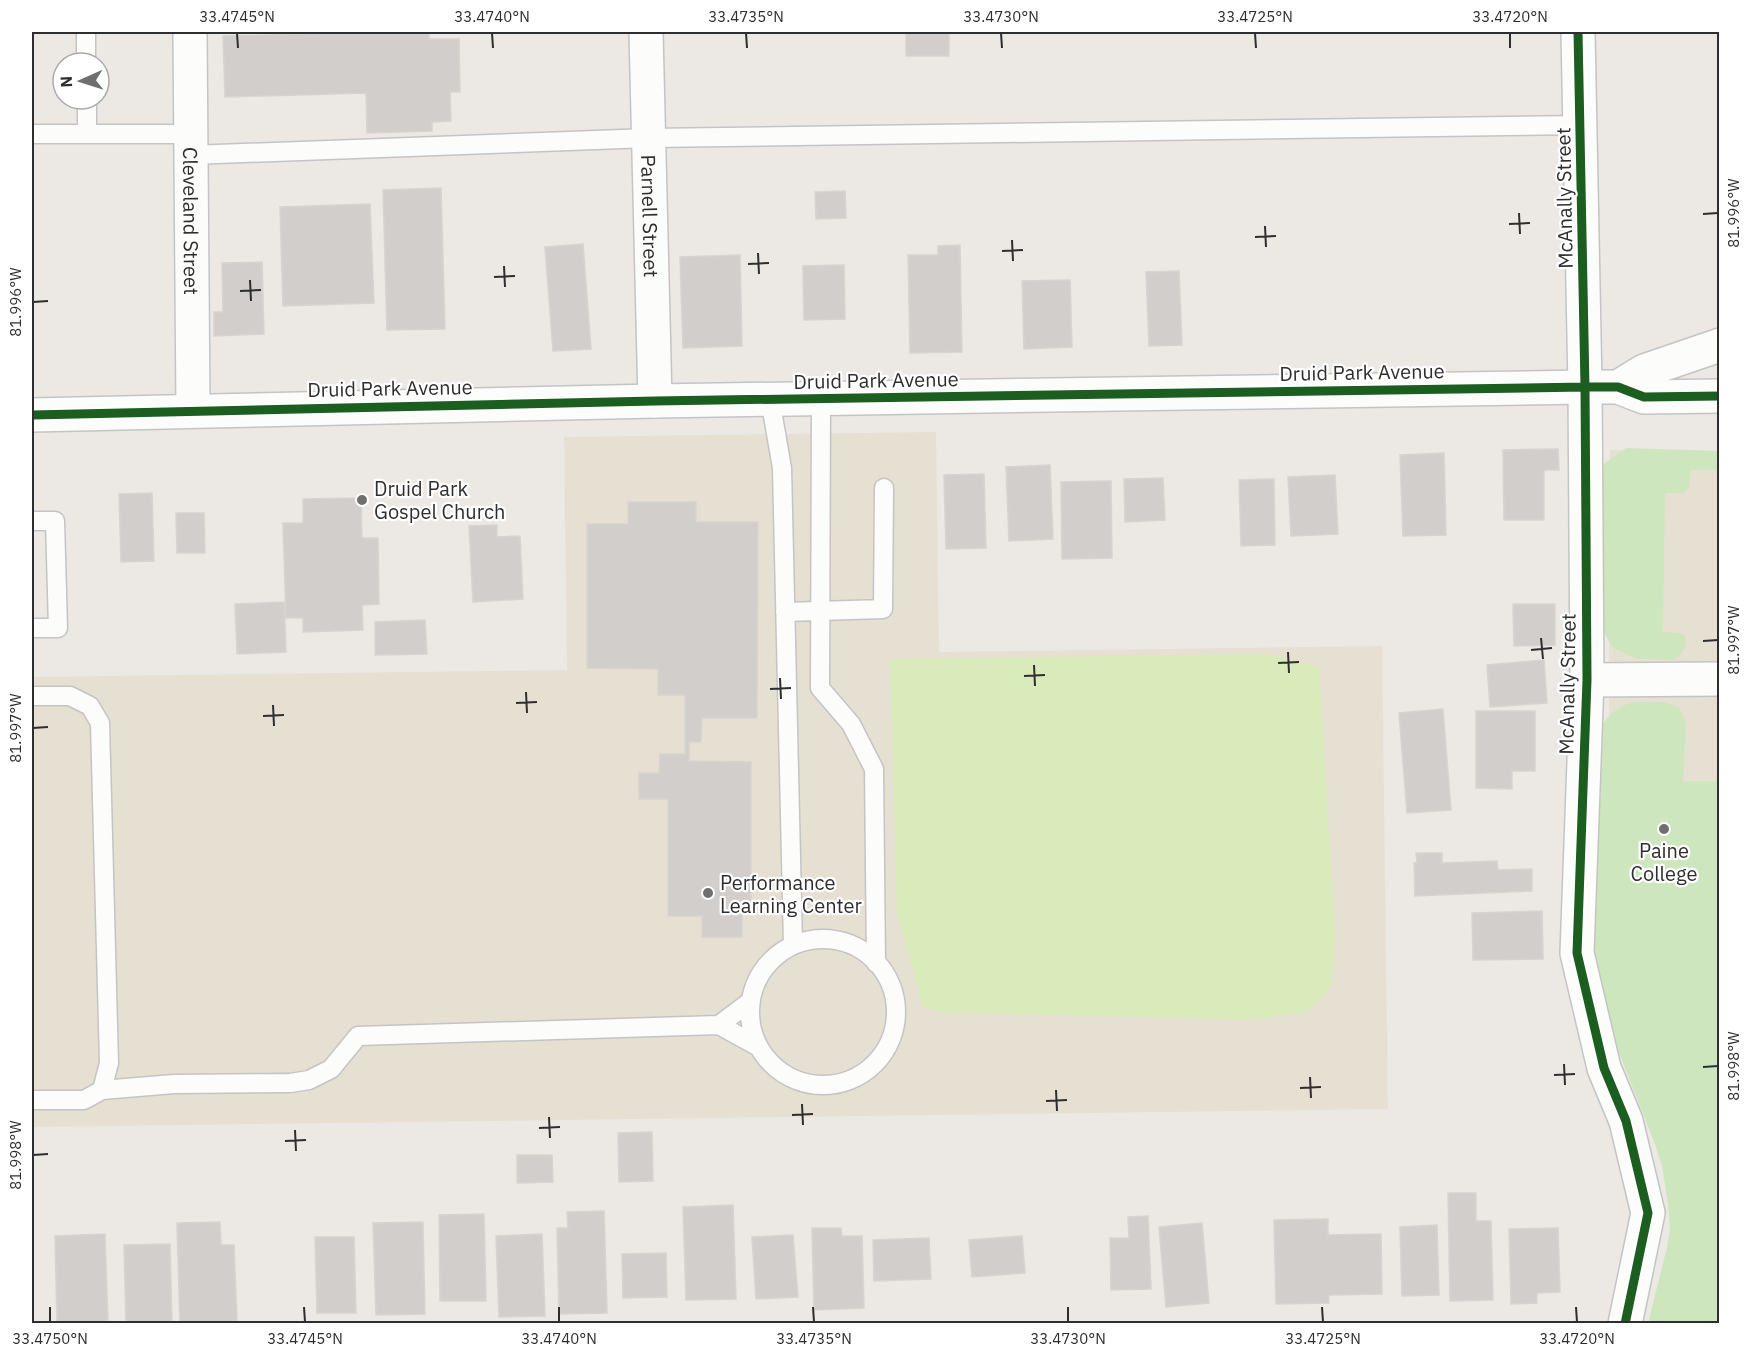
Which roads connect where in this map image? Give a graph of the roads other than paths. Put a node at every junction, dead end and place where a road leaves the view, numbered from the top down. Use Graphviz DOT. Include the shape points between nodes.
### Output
graph roads {
  1 [pos="86,32"];
  2 [pos="190,32"];
  3 [pos="646,32"];
  4 [pos="1578,32"];
  5 [pos="86,51"];
  6 [pos="87,111"];
  7 [pos="1580,125"];
  8 [pos="32,134"];
  9 [pos="87,134"];
  10 [pos="649,138"];
  11 [pos="191,145"];
  12 [pos="1719,345"];
  13 [pos="1585,387"];
  14 [pos="1618,387"];
  15 [pos="1719,396"];
  16 [pos="821,398"];
  17 [pos="770,399"];
  18 [pos="655,401"];
  19 [pos="193,410"];
  20 [pos="32,415"];
  21 [pos="884,488"];
  22 [pos="32,521"];
  23 [pos="820,610"];
  24 [pos="785,612"];
  25 [pos="32,628"];
  26 [pos="1719,679"];
  27 [pos="1587,680"];
  28 [pos="32,696"];
  29 [pos="793,945"];
  30 [pos="876,963"];
  31 [pos="751,1001"];
  32 [pos="719,1025"];
  33 [pos="759,1047"];
  34 [pos="102,1090"];
  35 [pos="32,1100"];
  36 [pos="1625,1323"];
  1 -- 5 [label="lane"];
  2 -- 11 [label="street, Cleveland Street"];
  3 -- 10 [label="street, Parnell Street"];
  4 -- 7 [label="street, McAnally Street"];
  6 -- 9 [label="lane"];
  7 -- 10 [label="lane"];
  7 -- 13 [label="street, McAnally Street"];
  8 -- 9 [label="lane"];
  9 -- 11 [label="lane"];
  10 -- 11 [label="lane"];
  10 -- 18 [label="street, Parnell Street"];
  11 -- 19 [label="street, Cleveland Street"];
  12 -- 14 [label="street, Druid Park Avenue" via="1644,372"];
  13 -- 14 [label="street, Druid Park Avenue"];
  13 -- 16 [label="street, Druid Park Avenue"];
  13 -- 27 [label="street, McAnally Street"];
  14 -- 15 [label="street, Druid Park Avenue" via="1644,397"];
  16 -- 17 [label="street, Druid Park Avenue"];
  16 -- 23 [label="lane"];
  17 -- 18 [label="street, Druid Park Avenue"];
  17 -- 24 [label="lane" via="782,468"];
  18 -- 19 [label="street, Druid Park Avenue"];
  19 -- 20 [label="street, Druid Park Avenue"];
  21 -- 23 [label="lane" via="883,609"];
  22 -- 25 [label="lane" via="55,521 58,628"];
  23 -- 24 [label="lane"];
  23 -- 30 [label="lane" via="820,688 851,724 874,769"];
  24 -- 29 [label="lane"];
  26 -- 27 [label="street"];
  27 -- 36 [label="street, McAnally Street" via="1577,953 1604,1068 1626,1121 1648,1213"];
  28 -- 34 [label="lane" via="70,696 90,706 100,723 109,1063"];
  29 -- 30 [label="lane" via="816,939 840,940"];
  29 -- 31 [label="lane" via="772,958 758,978"];
  30 -- 33 [label="lane" via="891,987 896,1010 889,1042 864,1073 842,1083 806,1083 774,1067"];
  31 -- 32 [label="lane"];
  31 -- 33 [label="lane" via="751,1025"];
  32 -- 33 [label="lane"];
  32 -- 34 [label="lane" via="358,1036 331,1069 309,1080"];
  34 -- 35 [label="lane" via="84,1100"];
}
